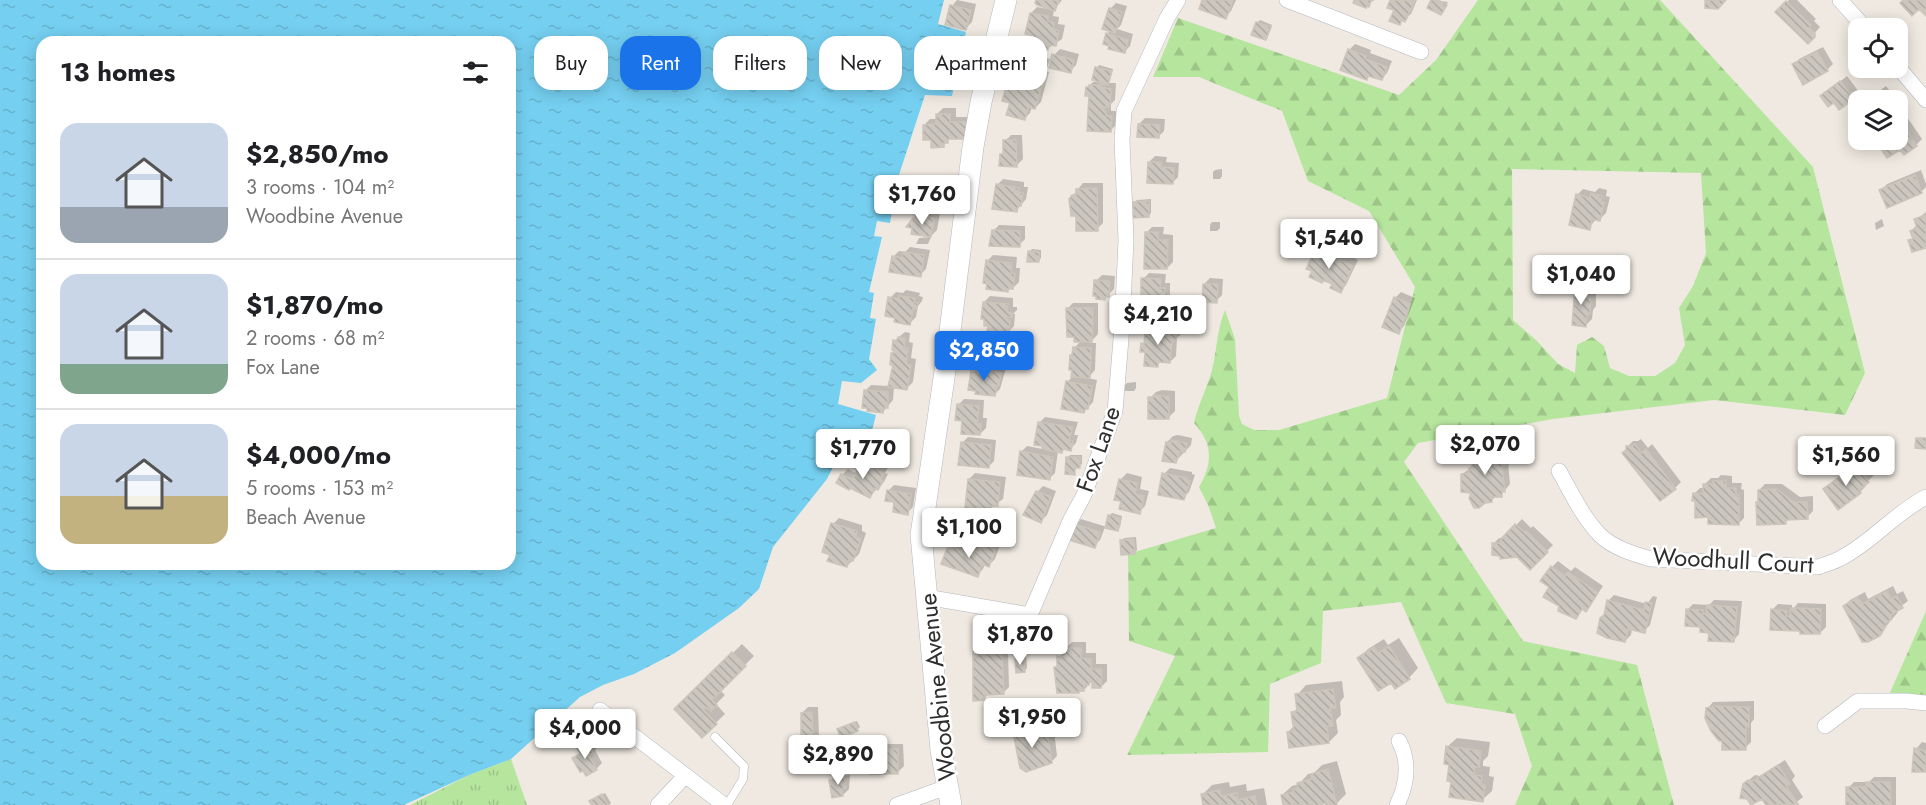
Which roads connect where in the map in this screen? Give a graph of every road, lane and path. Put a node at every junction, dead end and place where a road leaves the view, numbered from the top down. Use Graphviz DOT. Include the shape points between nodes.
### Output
graph roads {
  1 [pos="1006,0"];
  2 [pos="1178,0"];
  3 [pos="1287,0"];
  4 [pos="1840,0"];
  5 [pos="1855,18"];
  6 [pos="1421,52"];
  7 [pos="1907,78"];
  8 [pos="1926,100"];
  9 [pos="1559,471"];
  10 [pos="1926,497"];
  11 [pos="926,597"];
  12 [pos="1926,703"];
  13 [pos="600,710"];
  14 [pos="1825,726"];
  15 [pos="715,737"];
  16 [pos="1399,741"];
  17 [pos="685,776"];
  18 [pos="949,796"];
  19 [pos="658,805"];
  20 [pos="725,805"];
  21 [pos="897,805"];
  22 [pos="1397,805"];
  1 -- 11 [label="main road, Woodbine Avenue" via="973,147 921,535"];
  2 -- 11 [label="street, Fox Lane" via="1124,111 1126,240 1115,411 1084,495 1030,615"];
  3 -- 6 [label="street"];
  4 -- 5 [label="street"];
  7 -- 8 [label="street"];
  9 -- 10 [label="street, Woodhull Court" via="1600,536 1651,560 1818,567 1839,560"];
  11 -- 18 [label="main road, Woodbine Avenue"];
  12 -- 14 [label="street" via="1858,701"];
  13 -- 17 [label="street"];
  15 -- 20 [label="lane" via="744,766 743,779"];
  16 -- 22 [label="street" via="1406,767"];
  17 -- 19 [label="street"];
  17 -- 20 [label="street"];
  18 -- 21 [label="street"];
}
